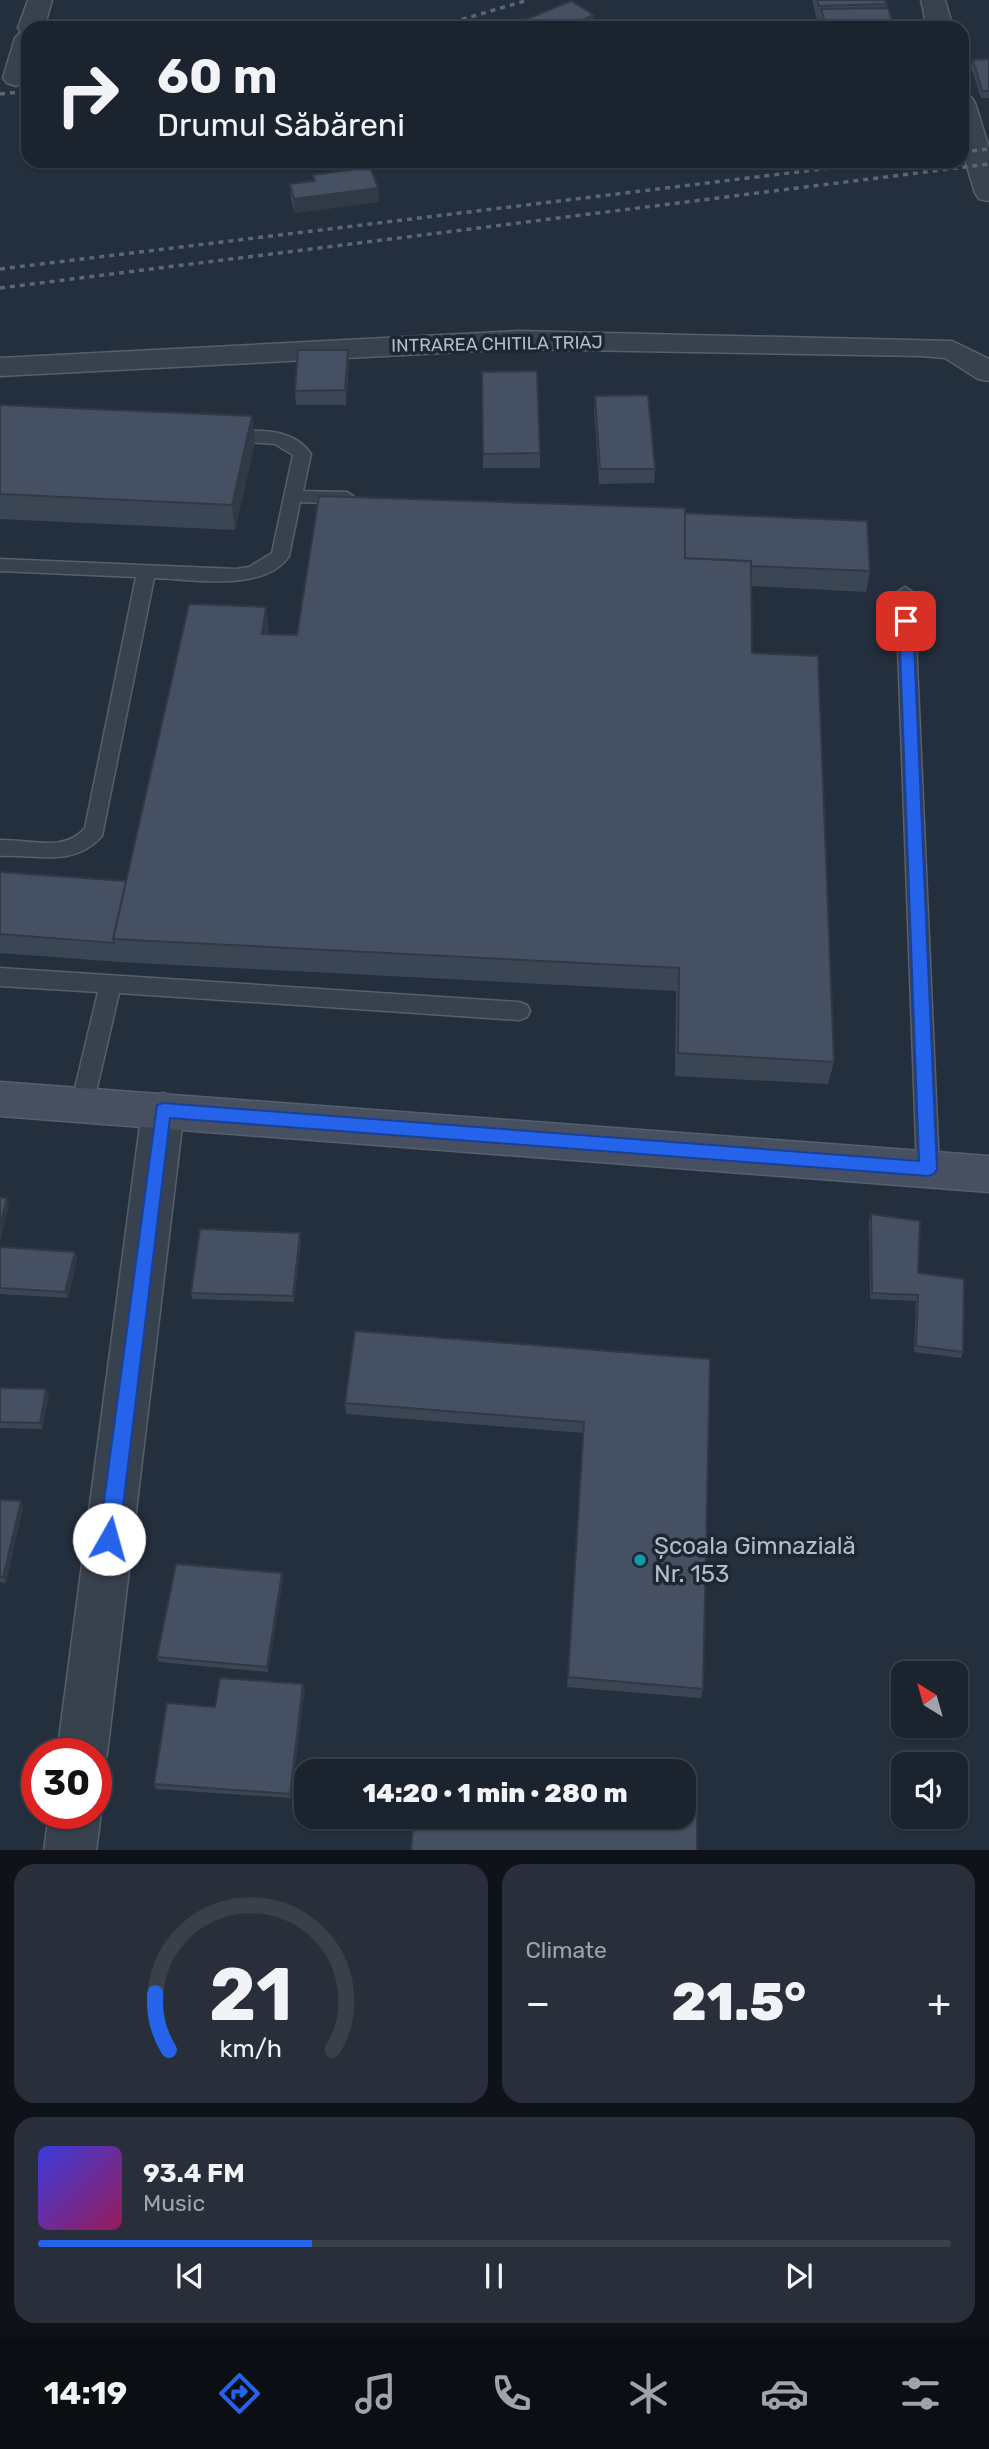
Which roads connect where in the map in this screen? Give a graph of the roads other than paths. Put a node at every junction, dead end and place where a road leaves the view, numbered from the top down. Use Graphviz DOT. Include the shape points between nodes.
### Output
graph roads {
  1 [pos="40,0"];
  2 [pos="933,0"];
  3 [pos="33,21"];
  4 [pos="938,21"];
  5 [pos="21,61"];
  6 [pos="16,78"];
  7 [pos="972,109"];
  8 [pos="989,193"];
  9 [pos="0,367"];
  10 [pos="989,372"];
  11 [pos="208,435"];
  12 [pos="293,496"];
  13 [pos="361,499"];
  14 [pos="0,565"];
  15 [pos="146,570"];
  16 [pos="905,593"];
  17 [pos="0,848"];
  18 [pos="0,978"];
  19 [pos="111,983"];
  20 [pos="519,1011"];
  21 [pos="0,1099"];
  22 [pos="82,1105"];
  23 [pos="163,1110"];
  24 [pos="928,1169"];
  25 [pos="989,1174"];
  26 [pos="84,1738"];
  27 [pos="73,1829"];
  28 [pos="70,1850"];
  1 -- 3 [label="street"];
  2 -- 4 [label="street"];
  5 -- 6 [label="street"];
  7 -- 8 [label="street"];
  9 -- 10 [label="street, INTRAREA CHITILA TRIAJ" via="519,340 922,347 952,350"];
  11 -- 12 [label="lane" via="277,438 298,447 302,454"];
  12 -- 13 [label="lane"];
  12 -- 15 [label="lane" via="279,556 268,565 236,575"];
  14 -- 15 [label="lane"];
  15 -- 17 [label="lane" via="95,831 87,843 68,852"];
  16 -- 24 [label="lane"];
  18 -- 19 [label="lane"];
  19 -- 20 [label="lane"];
  19 -- 22 [label="lane"];
  21 -- 22 [label="main road"];
  22 -- 23 [label="main road"];
  23 -- 24 [label="main road"];
  23 -- 26 [label="street"];
  24 -- 25 [label="main road"];
  27 -- 28 [label="street"];
}
